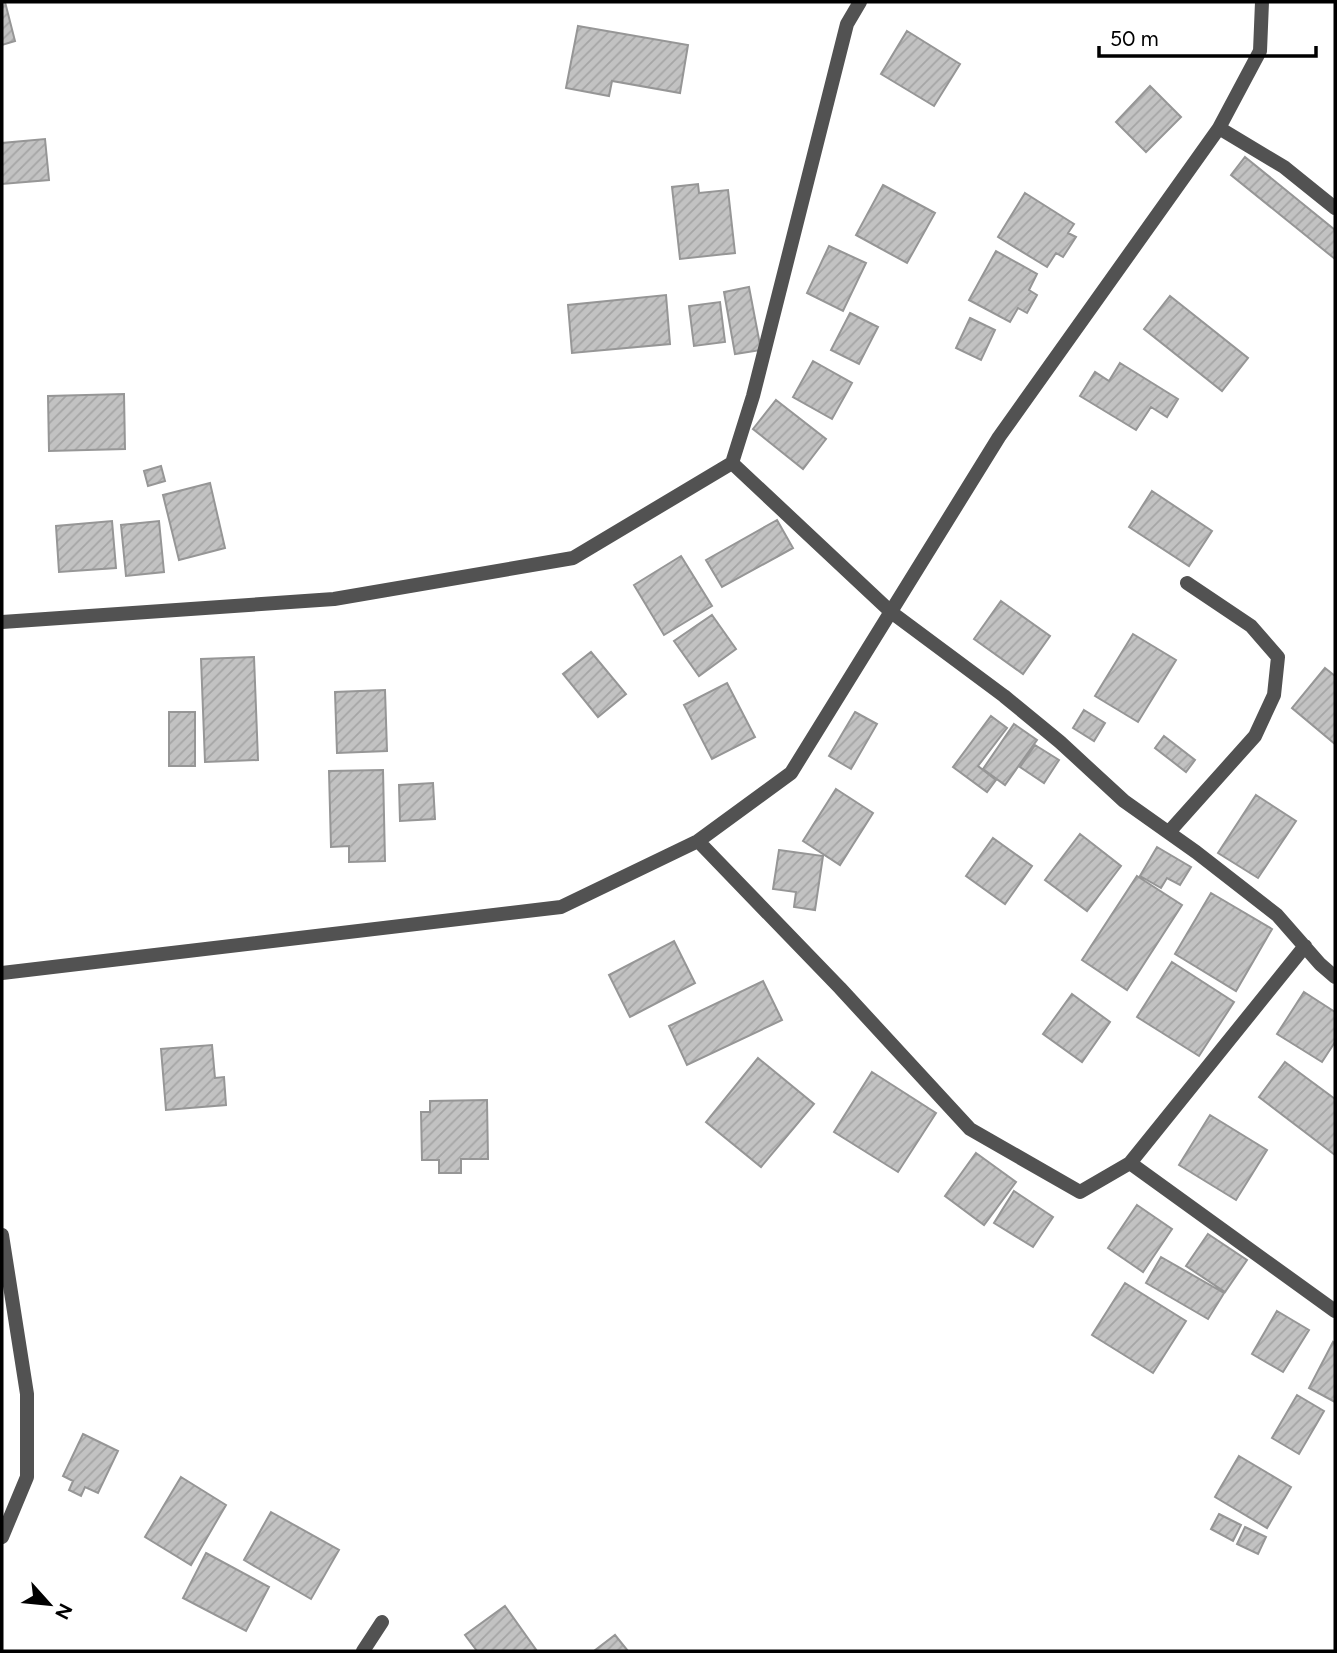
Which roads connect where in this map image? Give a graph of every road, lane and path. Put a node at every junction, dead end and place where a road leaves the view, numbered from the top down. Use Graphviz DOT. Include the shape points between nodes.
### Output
graph roads {
  1 [pos="860,2"];
  2 [pos="1262,2"];
  3 [pos="1219,128"];
  4 [pos="1335,208"];
  5 [pos="732,463"];
  6 [pos="1187,583"];
  7 [pos="891,612"];
  8 [pos="2,622"];
  9 [pos="1169,832"];
  10 [pos="698,842"];
  11 [pos="1305,946"];
  12 [pos="2,974"];
  13 [pos="1335,977"];
  14 [pos="1130,1163"];
  15 [pos="2,1235"];
  16 [pos="1335,1311"];
  17 [pos="2,1537"];
  18 [pos="382,1622"];
  19 [pos="363,1651"];
  1 -- 5 [label="street" via="846,24 783,282"];
  2 -- 3 [label="street" via="1260,51"];
  3 -- 4 [label="street" via="1284,167"];
  3 -- 7 [label="street" via="999,437"];
  5 -- 7 [label="street"];
  5 -- 8 [label="street" via="573,558 334,599"];
  6 -- 9 [label="street" via="1251,626 1278,657 1274,695 1255,736"];
  7 -- 9 [label="street" via="1004,696 1124,801"];
  7 -- 10 [label="street" via="791,773"];
  9 -- 11 [label="street" via="1277,915"];
  10 -- 12 [label="street" via="561,908"];
  10 -- 14 [label="street" via="970,1129 1080,1192"];
  11 -- 13 [label="street"];
  11 -- 14 [label="street"];
  14 -- 16 [label="street"];
  15 -- 17 [label="street" via="27,1394 27,1477"];
  18 -- 19 [label="street"];
}
